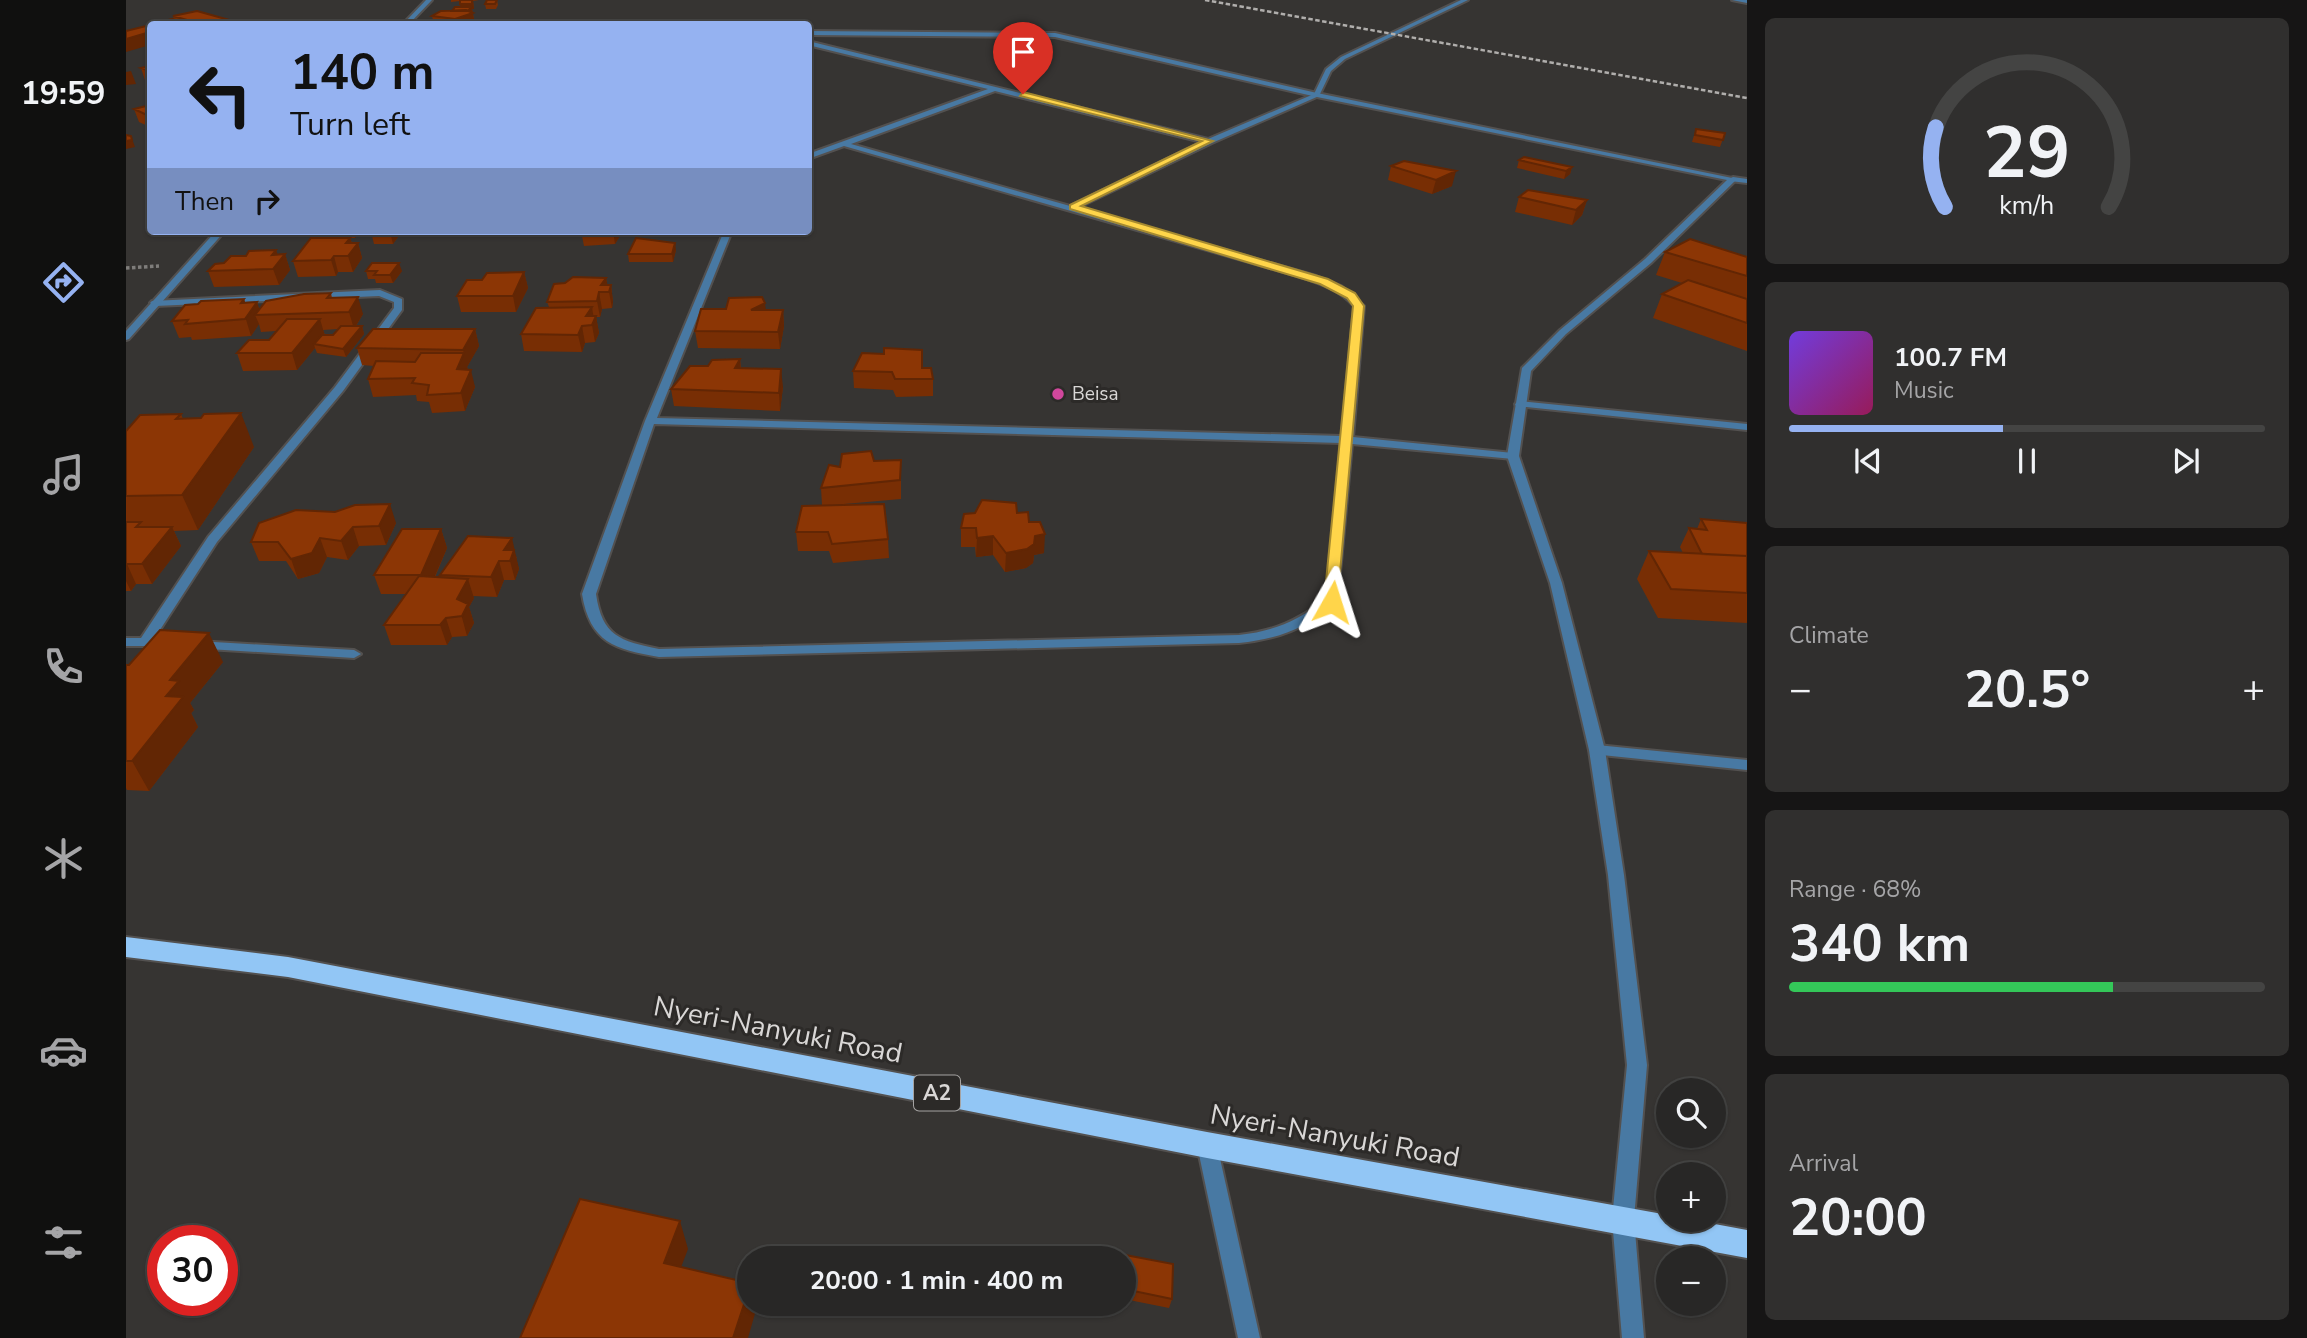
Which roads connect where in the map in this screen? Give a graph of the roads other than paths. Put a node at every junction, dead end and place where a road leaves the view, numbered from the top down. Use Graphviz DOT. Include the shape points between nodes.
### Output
graph roads {
  1 [pos="429,0"];
  2 [pos="1465,0"];
  3 [pos="1735,0"];
  4 [pos="1747,1"];
  5 [pos="409,21"];
  6 [pos="812,33"];
  7 [pos="812,44"];
  8 [pos="996,88"];
  9 [pos="1317,95"];
  10 [pos="1209,141"];
  11 [pos="844,144"];
  12 [pos="812,156"];
  13 [pos="1740,180"];
  14 [pos="1073,207"];
  15 [pos="217,235"];
  16 [pos="726,235"];
  17 [pos="155,303"];
  18 [pos="126,337"];
  19 [pos="1520,404"];
  20 [pos="650,421"];
  21 [pos="1747,427"];
  22 [pos="1349,440"];
  23 [pos="1513,456"];
  24 [pos="126,642"];
  25 [pos="145,643"];
  26 [pos="354,654"];
  27 [pos="1597,750"];
  28 [pos="1747,765"];
  29 [pos="126,947"];
  30 [pos="1207,1145"];
  31 [pos="1623,1219"];
  32 [pos="1747,1244"];
  33 [pos="1249,1338"];
  34 [pos="1633,1338"];
  1 -- 5 [label="street"];
  2 -- 9 [label="street" via="1343,58 1328,70"];
  3 -- 4 [label="street"];
  6 -- 9 [label="street" via="1055,35"];
  7 -- 8 [label="street"];
  8 -- 10 [label="street"];
  8 -- 11 [label="street"];
  9 -- 10 [label="street"];
  9 -- 13 [label="street"];
  10 -- 14 [label="street"];
  11 -- 12 [label="street"];
  11 -- 14 [label="street"];
  13 -- 19 [label="street" via="1526,370"];
  14 -- 22 [label="street" via="1324,282 1351,295 1359,306"];
  15 -- 17 [label="street"];
  16 -- 20 [label="street"];
  17 -- 18 [label="street"];
  17 -- 25 [label="street" via="380,293 399,300 399,308 212,540"];
  19 -- 21 [label="street"];
  19 -- 23 [label="street"];
  20 -- 22 [label="street"];
  20 -- 22 [label="street" via="589,594 599,630 621,645 659,653 1239,639 1283,633 1332,602"];
  22 -- 23 [label="street"];
  23 -- 27 [label="street" via="1556,583"];
  24 -- 25 [label="street"];
  25 -- 26 [label="street"];
  27 -- 28 [label="street"];
  27 -- 31 [label="street" via="1637,1065"];
  29 -- 30 [label="highway, Nyeri-Nanyuki Road / A2" via="288,967"];
  30 -- 31 [label="highway, Nyeri-Nanyuki Road / A2"];
  30 -- 33 [label="street"];
  31 -- 32 [label="highway, Nyeri-Nanyuki Road / A2"];
  31 -- 34 [label="street"];
}
